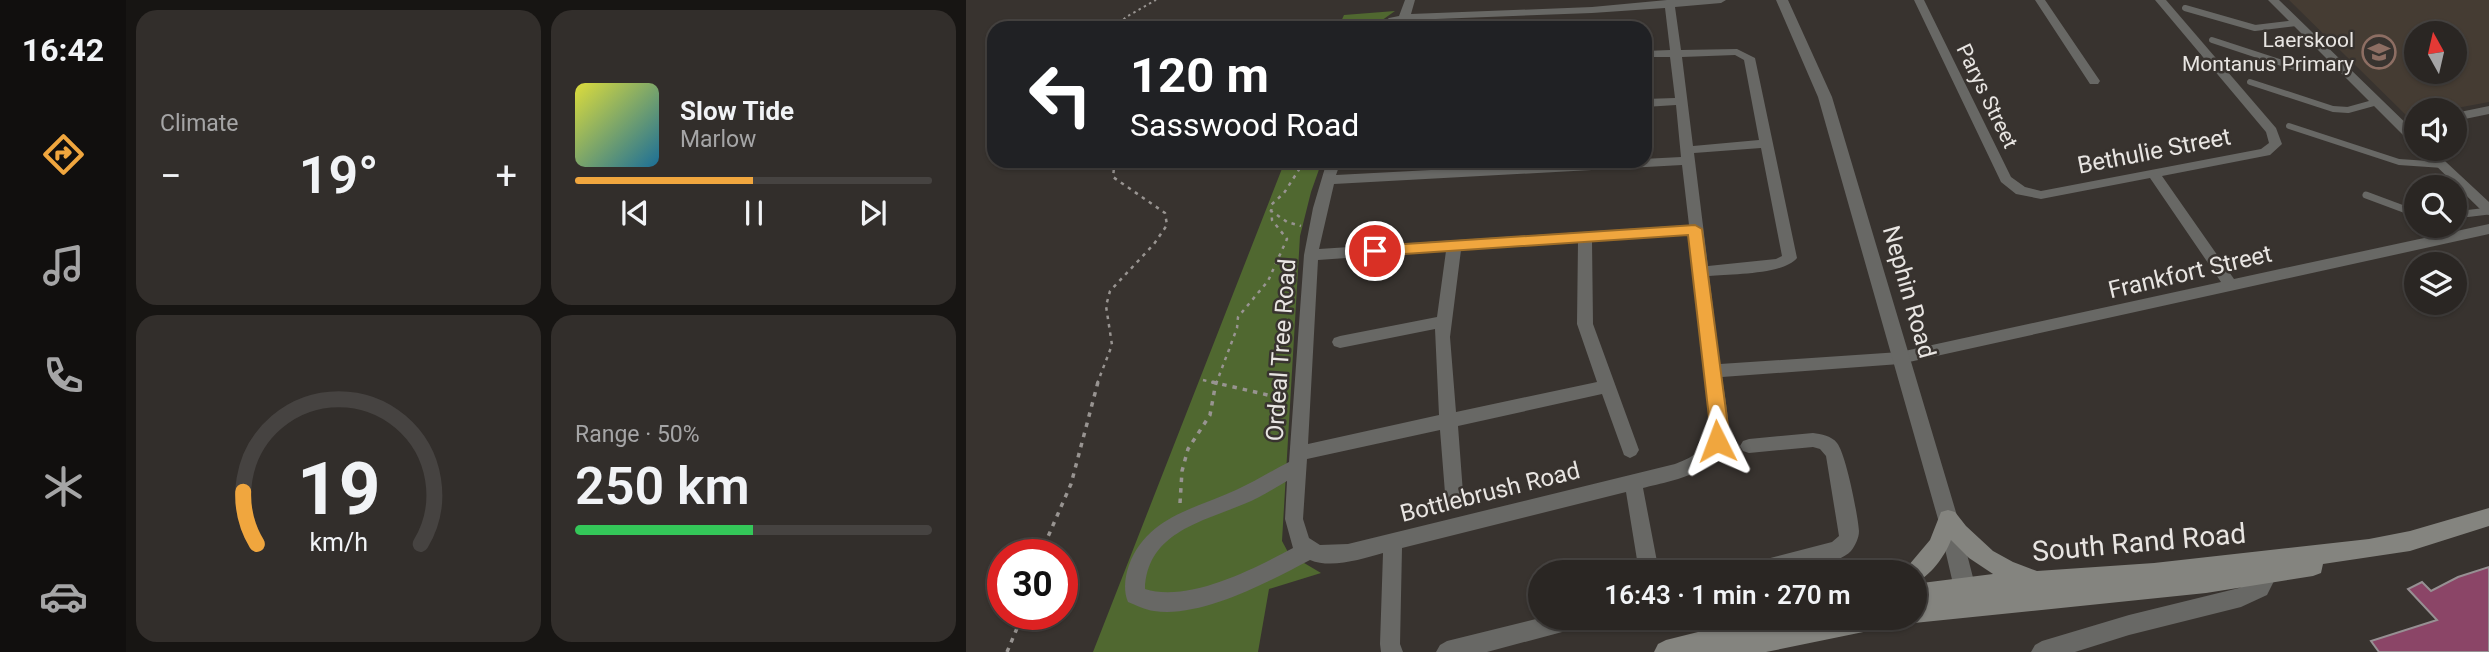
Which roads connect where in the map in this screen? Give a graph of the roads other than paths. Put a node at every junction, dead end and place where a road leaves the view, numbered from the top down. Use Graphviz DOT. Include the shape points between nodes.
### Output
graph roads {
  1 [pos="1410,0"];
  2 [pos="1527,0"];
  3 [pos="1721,0"];
  4 [pos="1782,0"];
  5 [pos="1919,0"];
  6 [pos="2039,0"];
  7 [pos="2160,0"];
  8 [pos="2273,0"];
  9 [pos="1671,2"];
  10 [pos="2185,8"];
  11 [pos="1526,12"];
  12 [pos="1404,18"];
  13 [pos="1395,21"];
  14 [pos="2296,23"];
  15 [pos="2212,40"];
  16 [pos="1676,52"];
  17 [pos="1652,54"];
  18 [pos="2339,65"];
  19 [pos="2094,81"];
  20 [pos="2250,82"];
  21 [pos="1683,101"];
  22 [pos="2377,102"];
  23 [pos="1652,103"];
  24 [pos="2489,110"];
  25 [pos="2467,115"];
  26 [pos="2289,126"];
  27 [pos="2402,127"];
  28 [pos="1768,143"];
  29 [pos="1688,155"];
  30 [pos="1652,157"];
  31 [pos="2438,161"];
  32 [pos="2443,166"];
  33 [pos="1331,168"];
  34 [pos="1500,168"];
  35 [pos="2154,174"];
  36 [pos="1327,180"];
  37 [pos="2034,195"];
  38 [pos="2366,195"];
  39 [pos="2404,209"];
  40 [pos="2489,211"];
  41 [pos="2467,214"];
  42 [pos="1695,229"];
  43 [pos="2489,229"];
  44 [pos="1586,237"];
  45 [pos="1454,246"];
  46 [pos="1311,255"];
  47 [pos="1700,272"];
  48 [pos="2231,286"];
  49 [pos="1443,322"];
  50 [pos="1340,342"];
  51 [pos="1900,358"];
  52 [pos="1712,371"];
  53 [pos="1609,386"];
  54 [pos="1449,421"];
  55 [pos="1749,446"];
  56 [pos="1630,450"];
  57 [pos="1298,459"];
  58 [pos="1633,482"];
  59 [pos="1454,493"];
  60 [pos="2489,517"];
  61 [pos="1948,521"];
  62 [pos="1393,542"];
  63 [pos="1305,547"];
  64 [pos="2370,549"];
  65 [pos="1647,560"];
  66 [pos="1797,560"];
  67 [pos="1926,560"];
  68 [pos="2268,573"];
  69 [pos="2049,582"];
  70 [pos="1927,595"];
  71 [pos="1967,596"];
  72 [pos="1927,608"];
  73 [pos="1531,630"];
  74 [pos="1786,632"];
  75 [pos="1392,652"];
  76 [pos="1447,652"];
  77 [pos="1666,652"];
  78 [pos="1721,652"];
  79 [pos="2042,652"];
  1 -- 12 [label="street"];
  2 -- 11 [label="street"];
  3 -- 9 [label="street"];
  4 -- 51 [label="street, Nephin Road" via="1825,97"];
  5 -- 37 [label="street, Parys Street" via="2006,179"];
  6 -- 19 [label="street"];
  7 -- 35 [label="street, Bethulie Street" via="2276,140 2265,152"];
  8 -- 14 [label="street"];
  9 -- 11 [label="street"];
  9 -- 16 [label="street"];
  10 -- 14 [label="lane" via="2255,28"];
  11 -- 12 [label="street"];
  12 -- 13 [label="street"];
  14 -- 18 [label="street"];
  15 -- 18 [label="lane" via="2294,67"];
  16 -- 17 [label="street"];
  16 -- 21 [label="street"];
  16 -- 28 [label="street" via="1747,54"];
  18 -- 22 [label="street"];
  20 -- 22 [label="lane" via="2341,110"];
  21 -- 23 [label="street"];
  21 -- 29 [label="street"];
  22 -- 27 [label="street"];
  24 -- 25 [label="street"];
  26 -- 32 [label="lane" via="2399,163"];
  28 -- 29 [label="street"];
  28 -- 47 [label="street" via="1790,258 1779,264"];
  29 -- 30 [label="street"];
  29 -- 42 [label="street"];
  31 -- 32 [label="street"];
  32 -- 40 [label="street"];
  33 -- 36 [label="street, Ordeal Tree Road"];
  34 -- 36 [label="street"];
  35 -- 37 [label="street, Bethulie Street"];
  35 -- 48 [label="street"];
  36 -- 46 [label="street, Ordeal Tree Road"];
  38 -- 39 [label="lane"];
  40 -- 41 [label="lane"];
  42 -- 44 [label="street"];
  42 -- 47 [label="street"];
  43 -- 48 [label="street, Frankfort Street"];
  44 -- 45 [label="street"];
  44 -- 53 [label="street" via="1585,324"];
  45 -- 46 [label="street"];
  45 -- 49 [label="street"];
  46 -- 57 [label="street, Ordeal Tree Road"];
  47 -- 52 [label="street"];
  48 -- 51 [label="street, Frankfort Street"];
  49 -- 50 [label="street"];
  49 -- 54 [label="street"];
  51 -- 52 [label="street, Frankfort Street"];
  51 -- 61 [label="street, Nephin Road"];
  52 -- 58 [label="street, Bottlebrush Road" via="1719,426 1712,452 1693,465"];
  53 -- 54 [label="street"];
  53 -- 56 [label="street"];
  54 -- 57 [label="street"];
  54 -- 59 [label="street"];
  55 -- 66 [label="street" via="1813,440 1823,441 1835,454 1849,531 1844,546"];
  57 -- 63 [label="street, Ordeal Tree Road" via="1294,519"];
  57 -- 63 [label="street" via="1241,496 1203,510 1152,539 1140,562 1135,595 1145,601 1170,603 1218,590 1260,574"];
  58 -- 62 [label="street, Bottlebrush Road"];
  58 -- 65 [label="street"];
  60 -- 64 [label="main road, South Rand Road"];
  61 -- 67 [label="main road" via="1938,546"];
  61 -- 69 [label="main road" via="1977,553 1999,568"];
  61 -- 71 [label="street, Nephin Road"];
  62 -- 63 [label="street, Bottlebrush Road" via="1330,555"];
  62 -- 75 [label="street"];
  64 -- 68 [label="main road, South Rand Road" via="2348,560"];
  64 -- 69 [label="main road, South Rand Road"];
  68 -- 71 [label="main road, South Rand Road" via="2168,587"];
  68 -- 79 [label="street, South Rand Road" via="2256,592"];
  69 -- 71 [label="main road, South Rand Road"];
  70 -- 71 [label="main road, South Rand Road"];
  71 -- 72 [label="main road, South Rand Road"];
  73 -- 76 [label="street"];
  74 -- 77 [label="main road"];
  74 -- 78 [label="main road"];
}
